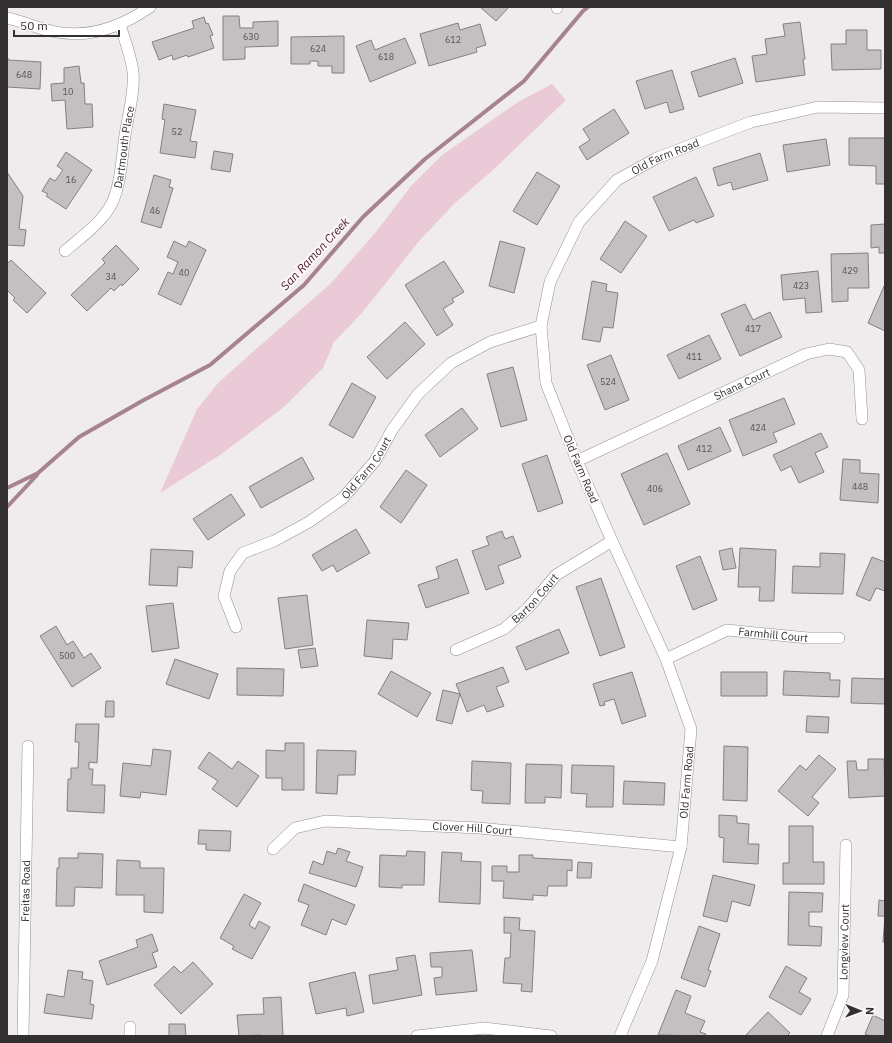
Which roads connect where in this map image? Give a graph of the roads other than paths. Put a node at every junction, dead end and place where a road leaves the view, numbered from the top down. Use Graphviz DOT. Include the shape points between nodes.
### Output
graph roads {
  1 [pos="150,7"];
  2 [pos="7,18"];
  3 [pos="120,25"];
  4 [pos="885,108"];
  5 [pos="65,250"];
  6 [pos="541,326"];
  7 [pos="862,419"];
  8 [pos="576,461"];
  9 [pos="612,541"];
  10 [pos="236,627"];
  11 [pos="839,638"];
  12 [pos="456,650"];
  13 [pos="666,659"];
  14 [pos="28,746"];
  15 [pos="846,845"];
  16 [pos="681,847"];
  17 [pos="273,849"];
  18 [pos="23,1036"];
  19 [pos="417,1036"];
  20 [pos="551,1036"];
  21 [pos="620,1036"];
  22 [pos="827,1036"];
  1 -- 3 [label="street"];
  2 -- 3 [label="street" via="66,34 104,31"];
  3 -- 5 [label="street, Dartmouth Place" via="133,72 117,188 105,214"];
  4 -- 6 [label="street, Old Farm Road" via="818,108 751,122 657,158 617,180 579,222 550,282"];
  6 -- 8 [label="street, Old Farm Road" via="546,383"];
  6 -- 10 [label="street, Old Farm Court" via="490,342 451,363 418,394 392,430 375,461 343,498 309,522 243,553 230,571 224,596"];
  7 -- 8 [label="street, Shana Court" via="859,370 847,352 829,348 806,354"];
  8 -- 9 [label="street, Old Farm Road"];
  9 -- 12 [label="street, Barton Court" via="556,575 528,608 504,629"];
  9 -- 13 [label="street, Old Farm Road"];
  11 -- 13 [label="street, Farmhill Court" via="808,638 727,630"];
  13 -- 16 [label="street, Old Farm Road" via="691,729"];
  14 -- 18 [label="street, Freitas Road"];
  15 -- 22 [label="street, Longview Court" via="843,995"];
  16 -- 17 [label="street, Clover Hill Court" via="480,828 325,821 295,828"];
  16 -- 21 [label="street, Old Farm Road" via="652,961"];
  19 -- 20 [label="street" via="484,1028"];
}
